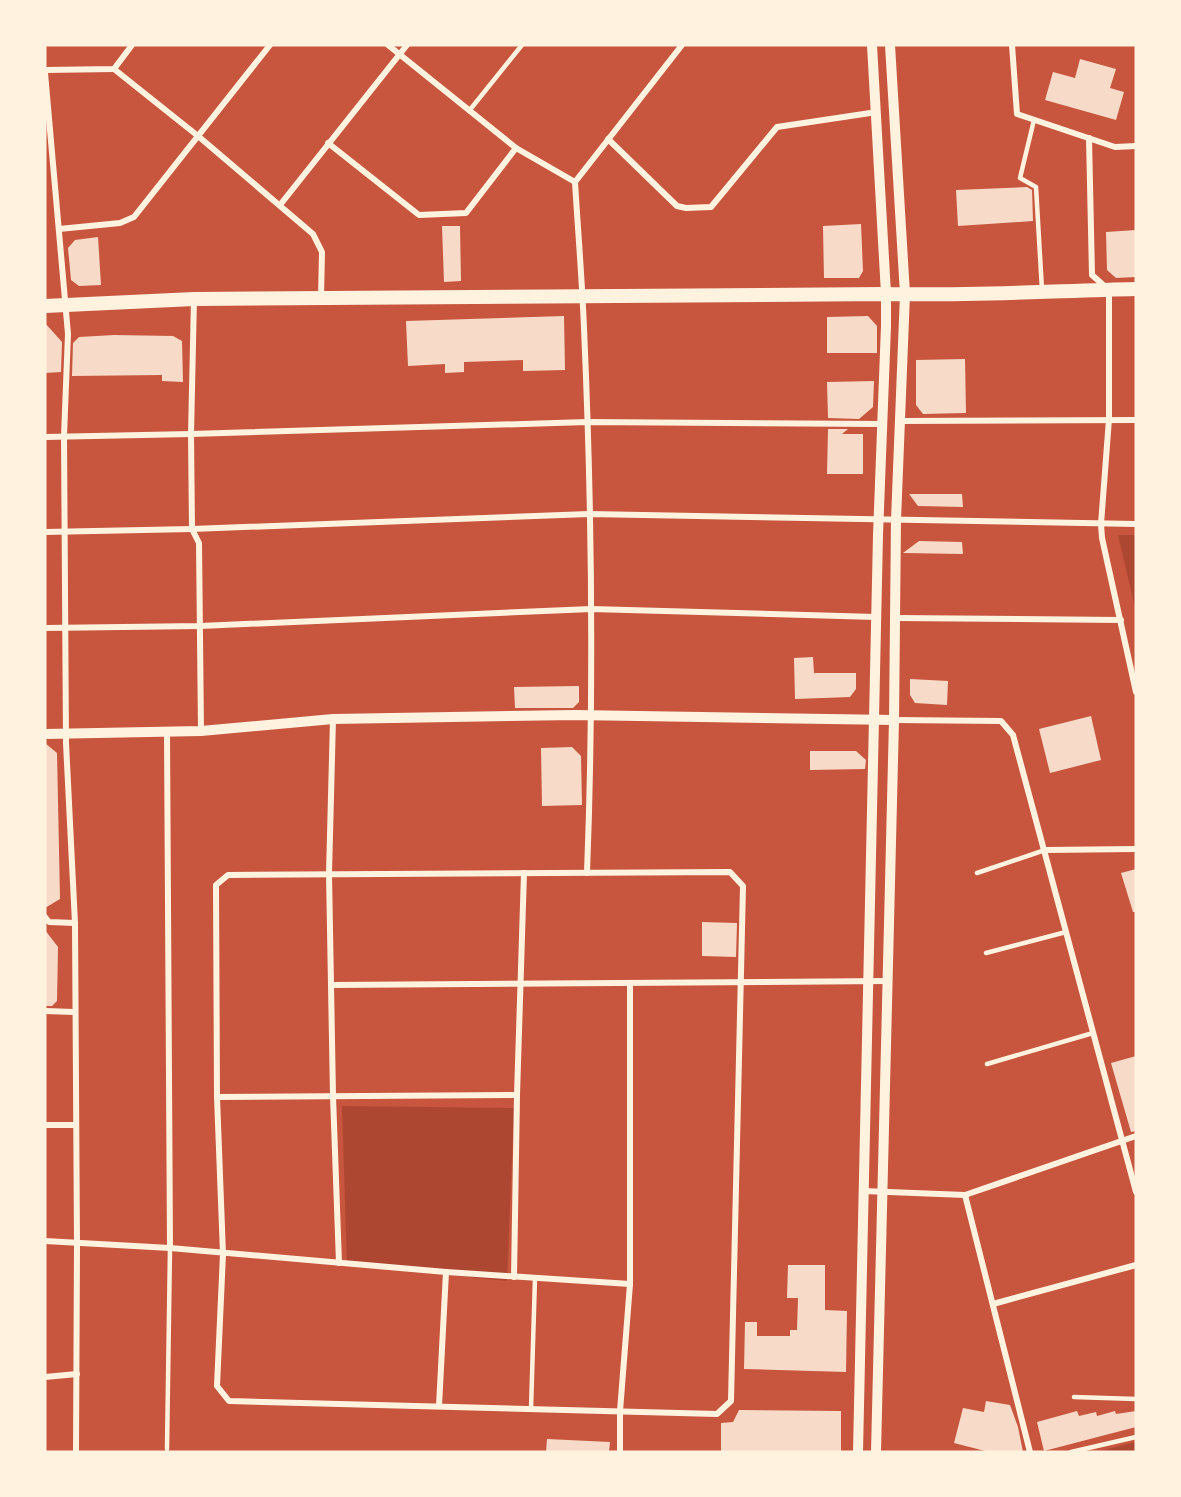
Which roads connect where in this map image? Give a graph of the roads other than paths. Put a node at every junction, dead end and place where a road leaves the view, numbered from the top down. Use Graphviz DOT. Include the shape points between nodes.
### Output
graph roads {
  1 [pos="132,45"];
  2 [pos="270,45"];
  3 [pos="387,45"];
  4 [pos="407,45"];
  5 [pos="522,45"];
  6 [pos="682,45"];
  7 [pos="872,45"];
  8 [pos="890,45"];
  9 [pos="1012,45"];
  10 [pos="399,55"];
  11 [pos="114,69"];
  12 [pos="45,72"];
  13 [pos="469,111"];
  14 [pos="877,111"];
  15 [pos="1035,120"];
  16 [pos="198,136"];
  17 [pos="1089,138"];
  18 [pos="608,139"];
  19 [pos="328,143"];
  20 [pos="1136,146"];
  21 [pos="516,148"];
  22 [pos="575,182"];
  23 [pos="280,205"];
  24 [pos="59,229"];
  25 [pos="1109,290"];
  26 [pos="1136,290"];
  27 [pos="1042,291"];
  28 [pos="886,294"];
  29 [pos="905,294"];
  30 [pos="582,297"];
  31 [pos="321,298"];
  32 [pos="194,299"];
  33 [pos="45,306"];
  34 [pos="64,306"];
  35 [pos="1109,419"];
  36 [pos="1136,420"];
  37 [pos="899,421"];
  38 [pos="587,422"];
  39 [pos="882,424"];
  40 [pos="191,434"];
  41 [pos="64,436"];
  42 [pos="45,437"];
  43 [pos="590,514"];
  44 [pos="879,520"];
  45 [pos="896,520"];
  46 [pos="1101,524"];
  47 [pos="1136,524"];
  48 [pos="192,529"];
  49 [pos="65,531"];
  50 [pos="45,532"];
  51 [pos="591,609"];
  52 [pos="876,617"];
  53 [pos="895,618"];
  54 [pos="1121,620"];
  55 [pos="200,626"];
  56 [pos="45,628"];
  57 [pos="65,628"];
  58 [pos="1136,692"];
  59 [pos="591,716"];
  60 [pos="333,719"];
  61 [pos="875,720"];
  62 [pos="894,720"];
  63 [pos="201,731"];
  64 [pos="167,732"];
  65 [pos="45,734"];
  66 [pos="66,734"];
  67 [pos="1136,849"];
  68 [pos="1044,850"];
  69 [pos="524,873"];
  70 [pos="587,873"];
  71 [pos="977,873"];
  72 [pos="329,874"];
  73 [pos="45,917"];
  74 [pos="75,923"];
  75 [pos="1066,932"];
  76 [pos="986,953"];
  77 [pos="868,981"];
  78 [pos="887,981"];
  79 [pos="741,982"];
  80 [pos="630,983"];
  81 [pos="520,984"];
  82 [pos="331,985"];
  83 [pos="45,1011"];
  84 [pos="74,1012"];
  85 [pos="1093,1033"];
  86 [pos="987,1064"];
  87 [pos="517,1095"];
  88 [pos="333,1096"];
  89 [pos="217,1097"];
  90 [pos="45,1125"];
  91 [pos="75,1125"];
  92 [pos="1136,1136"];
  93 [pos="1122,1140"];
  94 [pos="863,1191"];
  95 [pos="881,1192"];
  96 [pos="1136,1192"];
  97 [pos="965,1195"];
  98 [pos="45,1241"];
  99 [pos="77,1244"];
  100 [pos="170,1248"];
  101 [pos="223,1254"];
  102 [pos="339,1263"];
  103 [pos="1136,1265"];
  104 [pos="446,1272"];
  105 [pos="514,1277"];
  106 [pos="535,1278"];
  107 [pos="630,1284"];
  108 [pos="993,1304"];
  109 [pos="77,1374"];
  110 [pos="45,1377"];
  111 [pos="1074,1397"];
  112 [pos="1136,1399"];
  113 [pos="439,1406"];
  114 [pos="531,1409"];
  115 [pos="621,1411"];
  116 [pos="1136,1437"];
  117 [pos="167,1449"];
  118 [pos="76,1452"];
  119 [pos="620,1452"];
  120 [pos="858,1452"];
  121 [pos="876,1452"];
  122 [pos="1030,1452"];
  123 [pos="1071,1452"];
  1 -- 11 [label="street"];
  2 -- 16 [label="street"];
  3 -- 10 [label="street"];
  4 -- 10 [label="street"];
  5 -- 13 [label="lane"];
  6 -- 18 [label="street"];
  7 -- 14 [label="street"];
  8 -- 29 [label="street"];
  9 -- 15 [label="street" via="1017,114"];
  10 -- 13 [label="street"];
  10 -- 19 [label="street"];
  11 -- 12 [label="street"];
  11 -- 16 [label="street"];
  12 -- 24 [label="street"];
  13 -- 21 [label="street"];
  14 -- 18 [label="street" via="777,127 711,207 678,206"];
  14 -- 28 [label="street"];
  15 -- 17 [label="street"];
  15 -- 27 [label="lane" via="1020,178 1036,187"];
  16 -- 23 [label="street"];
  16 -- 24 [label="street" via="134,217 120,223"];
  17 -- 20 [label="street" via="1115,147"];
  17 -- 25 [label="street" via="1092,275"];
  18 -- 22 [label="street"];
  19 -- 21 [label="street" via="419,215 466,213"];
  19 -- 23 [label="street"];
  21 -- 22 [label="street"];
  22 -- 30 [label="street"];
  23 -- 31 [label="street" via="313,234 321,252"];
  24 -- 34 [label="street"];
  25 -- 26 [label="main road"];
  25 -- 27 [label="main road"];
  25 -- 35 [label="street"];
  27 -- 29 [label="main road"];
  28 -- 29 [label="main road"];
  28 -- 30 [label="main road"];
  28 -- 39 [label="street"];
  29 -- 37 [label="street"];
  30 -- 31 [label="main road"];
  30 -- 38 [label="street"];
  31 -- 32 [label="main road"];
  32 -- 34 [label="main road"];
  32 -- 40 [label="street"];
  33 -- 34 [label="main road"];
  34 -- 41 [label="street" via="68,334"];
  35 -- 36 [label="street"];
  35 -- 37 [label="street"];
  35 -- 46 [label="street"];
  37 -- 45 [label="street"];
  38 -- 39 [label="street"];
  38 -- 40 [label="street"];
  38 -- 43 [label="street"];
  39 -- 44 [label="street"];
  40 -- 41 [label="street"];
  40 -- 48 [label="street"];
  41 -- 42 [label="street"];
  41 -- 49 [label="street"];
  43 -- 44 [label="street"];
  43 -- 48 [label="street"];
  43 -- 51 [label="street"];
  44 -- 45 [label="street"];
  44 -- 52 [label="street"];
  45 -- 46 [label="street"];
  45 -- 53 [label="street"];
  46 -- 47 [label="street"];
  46 -- 54 [label="street"];
  48 -- 49 [label="street"];
  48 -- 55 [label="street" via="199,543"];
  49 -- 50 [label="street"];
  49 -- 57 [label="street"];
  51 -- 52 [label="street"];
  51 -- 55 [label="street"];
  51 -- 59 [label="street"];
  52 -- 61 [label="street"];
  53 -- 54 [label="street"];
  53 -- 62 [label="street"];
  54 -- 58 [label="street"];
  55 -- 57 [label="street"];
  55 -- 63 [label="street"];
  56 -- 57 [label="street"];
  57 -- 66 [label="street"];
  59 -- 60 [label="street"];
  59 -- 61 [label="street"];
  59 -- 70 [label="street"];
  60 -- 63 [label="street"];
  60 -- 72 [label="street"];
  61 -- 62 [label="street"];
  61 -- 77 [label="street"];
  62 -- 68 [label="street" via="1001,721 1013,735"];
  62 -- 78 [label="street"];
  63 -- 64 [label="street"];
  64 -- 66 [label="street"];
  64 -- 100 [label="street"];
  65 -- 66 [label="street"];
  66 -- 74 [label="street"];
  67 -- 68 [label="street"];
  68 -- 71 [label="lane"];
  68 -- 75 [label="street"];
  69 -- 70 [label="street"];
  69 -- 72 [label="street"];
  69 -- 81 [label="street"];
  70 -- 79 [label="street" via="730,872 743,886"];
  72 -- 82 [label="street"];
  72 -- 89 [label="street" via="228,875 216,885"];
  73 -- 74 [label="street" via="49,922"];
  74 -- 84 [label="street"];
  75 -- 76 [label="lane"];
  75 -- 85 [label="street"];
  77 -- 78 [label="street"];
  77 -- 79 [label="street"];
  77 -- 94 [label="street"];
  78 -- 95 [label="street"];
  79 -- 80 [label="street"];
  79 -- 115 [label="street" via="731,1401 717,1414"];
  80 -- 81 [label="street"];
  80 -- 107 [label="street"];
  81 -- 82 [label="street"];
  81 -- 87 [label="street"];
  82 -- 88 [label="street"];
  83 -- 84 [label="street"];
  84 -- 91 [label="street"];
  85 -- 86 [label="lane"];
  85 -- 93 [label="street"];
  87 -- 88 [label="street"];
  87 -- 105 [label="street"];
  88 -- 89 [label="street"];
  88 -- 102 [label="street"];
  89 -- 101 [label="street"];
  90 -- 91 [label="street"];
  91 -- 99 [label="street"];
  92 -- 93 [label="street"];
  93 -- 96 [label="street"];
  93 -- 97 [label="street"];
  94 -- 95 [label="street"];
  94 -- 120 [label="street"];
  95 -- 97 [label="street"];
  95 -- 121 [label="street"];
  97 -- 108 [label="street"];
  98 -- 99 [label="street"];
  99 -- 100 [label="street"];
  99 -- 109 [label="street"];
  100 -- 101 [label="street"];
  100 -- 117 [label="lane"];
  101 -- 102 [label="street"];
  101 -- 113 [label="street" via="217,1386 229,1401"];
  102 -- 104 [label="street"];
  103 -- 108 [label="street"];
  104 -- 105 [label="street"];
  104 -- 113 [label="street"];
  105 -- 106 [label="street"];
  106 -- 107 [label="street"];
  106 -- 114 [label="lane"];
  107 -- 115 [label="street"];
  108 -- 122 [label="street"];
  109 -- 110 [label="street"];
  109 -- 118 [label="street"];
  111 -- 112 [label="lane"];
  113 -- 114 [label="street"];
  114 -- 115 [label="street"];
  115 -- 119 [label="street"];
  116 -- 123 [label="lane"];
}
